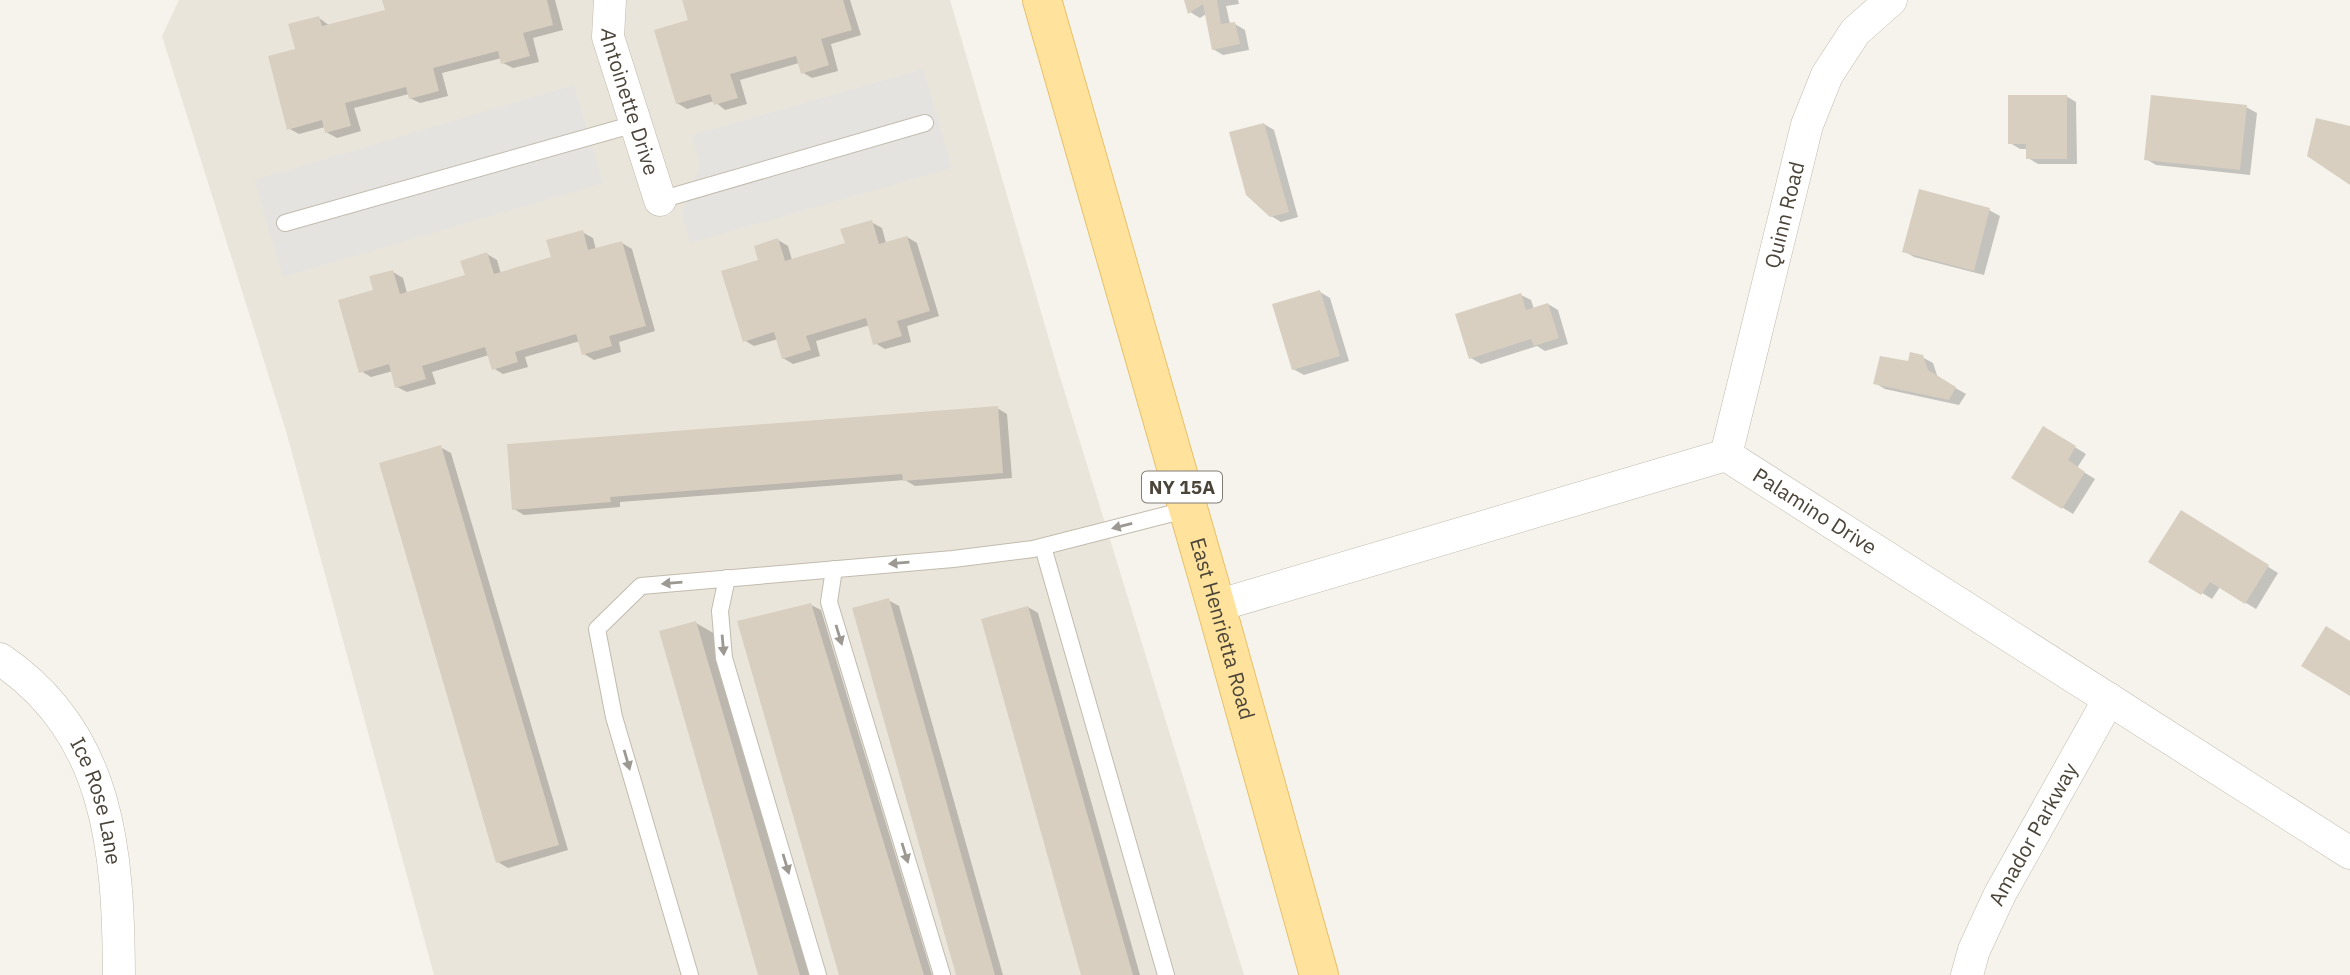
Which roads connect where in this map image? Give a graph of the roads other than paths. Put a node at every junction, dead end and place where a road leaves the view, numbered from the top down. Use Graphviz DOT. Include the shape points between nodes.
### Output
graph roads {
  1 [pos="610,0"];
  2 [pos="1042,0"];
  3 [pos="1891,0"];
  4 [pos="925,123"];
  5 [pos="635,124"];
  6 [pos="660,200"];
  7 [pos="285,223"];
  8 [pos="1726,455"];
  9 [pos="1189,509"];
  10 [pos="1043,547"];
  11 [pos="834,569"];
  12 [pos="727,578"];
  13 [pos="1216,606"];
  14 [pos="0,659"];
  15 [pos="2109,699"];
  16 [pos="2350,852"];
  17 [pos="119,975"];
  18 [pos="690,975"];
  19 [pos="818,975"];
  20 [pos="942,975"];
  21 [pos="1166,975"];
  22 [pos="1319,975"];
  23 [pos="1967,975"];
  1 -- 5 [label="street, Antoinette Drive" via="608,37"];
  2 -- 9 [label="main road, East Henrietta Road / NY 15A"];
  3 -- 8 [label="street, Quinn Road" via="1855,32 1827,75 1807,125"];
  4 -- 6 [label="lane"];
  5 -- 6 [label="street, Antoinette Drive"];
  5 -- 7 [label="lane"];
  8 -- 13 [label="street"];
  8 -- 15 [label="street, Palamino Drive"];
  9 -- 10 [label="lane, one-way"];
  9 -- 13 [label="main road, East Henrietta Road / NY 15A"];
  10 -- 11 [label="lane, one-way"];
  10 -- 21 [label="lane"];
  11 -- 12 [label="lane"];
  11 -- 20 [label="lane, one-way" via="828,602"];
  12 -- 18 [label="lane, one-way" via="641,586 597,629 614,718"];
  12 -- 19 [label="lane, one-way" via="720,611 724,658"];
  13 -- 22 [label="main road, East Henrietta Road / NY 15A"];
  14 -- 17 [label="street, Ice Rose Lane" via="61,717 82,748 95,779 107,820 119,898"];
  15 -- 16 [label="street, Palamino Drive"];
  15 -- 23 [label="street, Amador Parkway" via="2000,894"];
}
